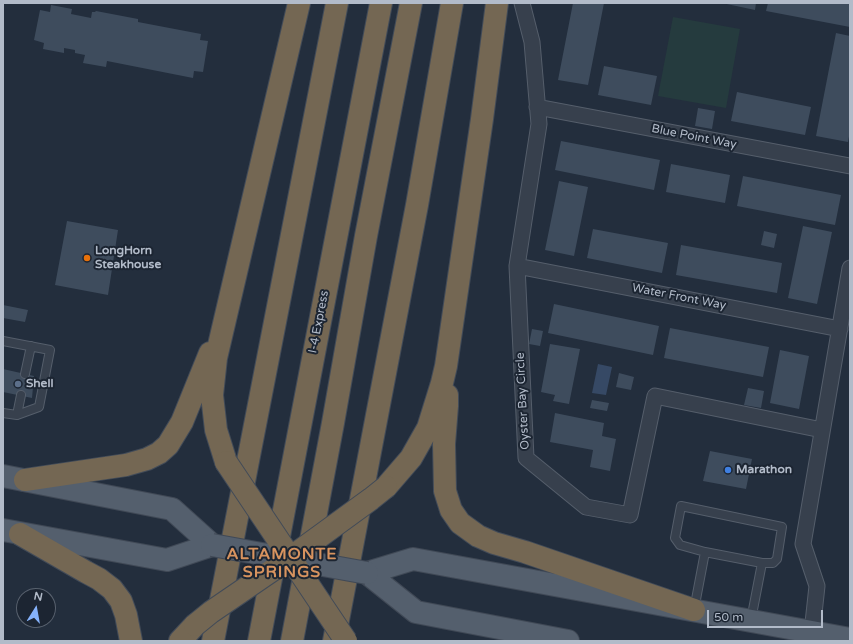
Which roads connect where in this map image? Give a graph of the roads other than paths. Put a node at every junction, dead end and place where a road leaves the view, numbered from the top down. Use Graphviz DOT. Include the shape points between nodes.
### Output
graph roads {
  1 [pos="300,3"];
  2 [pos="337,3"];
  3 [pos="381,3"];
  4 [pos="411,3"];
  5 [pos="452,3"];
  6 [pos="497,3"];
  7 [pos="522,3"];
  8 [pos="538,107"];
  9 [pos="850,166"];
  10 [pos="517,266"];
  11 [pos="850,268"];
  12 [pos="226,315"];
  13 [pos="840,329"];
  14 [pos="3,341"];
  15 [pos="31,346"];
  16 [pos="446,366"];
  17 [pos="25,374"];
  18 [pos="21,396"];
  19 [pos="3,412"];
  20 [pos="17,415"];
  21 [pos="822,430"];
  22 [pos="3,476"];
  23 [pos="25,480"];
  24 [pos="12,532"];
  25 [pos="212,545"];
  26 [pos="704,552"];
  27 [pos="290,558"];
  28 [pos="762,563"];
  29 [pos="367,573"];
  30 [pos="694,610"];
  31 [pos="751,620"];
  32 [pos="812,632"];
  33 [pos="850,639"];
  34 [pos="130,641"];
  35 [pos="180,641"];
  36 [pos="213,641"];
  37 [pos="259,641"];
  38 [pos="292,641"];
  39 [pos="334,641"];
  40 [pos="346,641"];
  41 [pos="568,641"];
  1 -- 12 [label="highway"];
  2 -- 36 [label="highway"];
  3 -- 37 [label="highway, I-4 Express"];
  4 -- 38 [label="highway"];
  5 -- 39 [label="highway" via="417,205"];
  6 -- 16 [label="highway"];
  7 -- 8 [label="street, Oyster Bay Circle" via="532,42"];
  8 -- 9 [label="street, Blue Point Way"];
  8 -- 10 [label="street, Oyster Bay Circle" via="539,124"];
  10 -- 13 [label="street, Water Front Way"];
  10 -- 21 [label="street, Oyster Bay Circle" via="526,458 586,507 630,515 655,396"];
  11 -- 13 [label="street"];
  12 -- 23 [label="highway" via="182,422 175,436 159,453 126,465"];
  12 -- 27 [label="highway, bridge" via="216,358 212,395 216,430 226,462"];
  13 -- 21 [label="street"];
  14 -- 15 [label="lane"];
  15 -- 17 [label="lane"];
  15 -- 20 [label="lane" via="50,350 39,407"];
  16 -- 27 [label="highway, bridge" via="428,428 411,458 386,487"];
  16 -- 30 [label="highway" via="445,492 451,510 460,523 478,536 494,543"];
  18 -- 20 [label="lane"];
  19 -- 20 [label="lane"];
  21 -- 32 [label="street" via="803,544 817,586"];
  22 -- 23 [label="main road"];
  23 -- 25 [label="main road" via="172,509"];
  24 -- 25 [label="main road" via="167,560"];
  24 -- 34 [label="highway" via="99,578 112,589 121,601 126,615"];
  25 -- 27 [label="main road, bridge"];
  26 -- 28 [label="lane"];
  26 -- 28 [label="lane" via="680,545 675,538 681,506 782,527 777,559 773,563"];
  26 -- 30 [label="lane"];
  27 -- 29 [label="main road, bridge"];
  27 -- 35 [label="highway, bridge" via="211,612"];
  27 -- 40 [label="highway, bridge"];
  28 -- 31 [label="lane"];
  29 -- 30 [label="main road" via="413,559"];
  29 -- 41 [label="main road" via="416,612"];
  30 -- 31 [label="main road"];
  31 -- 32 [label="main road"];
  32 -- 33 [label="main road"];
}
